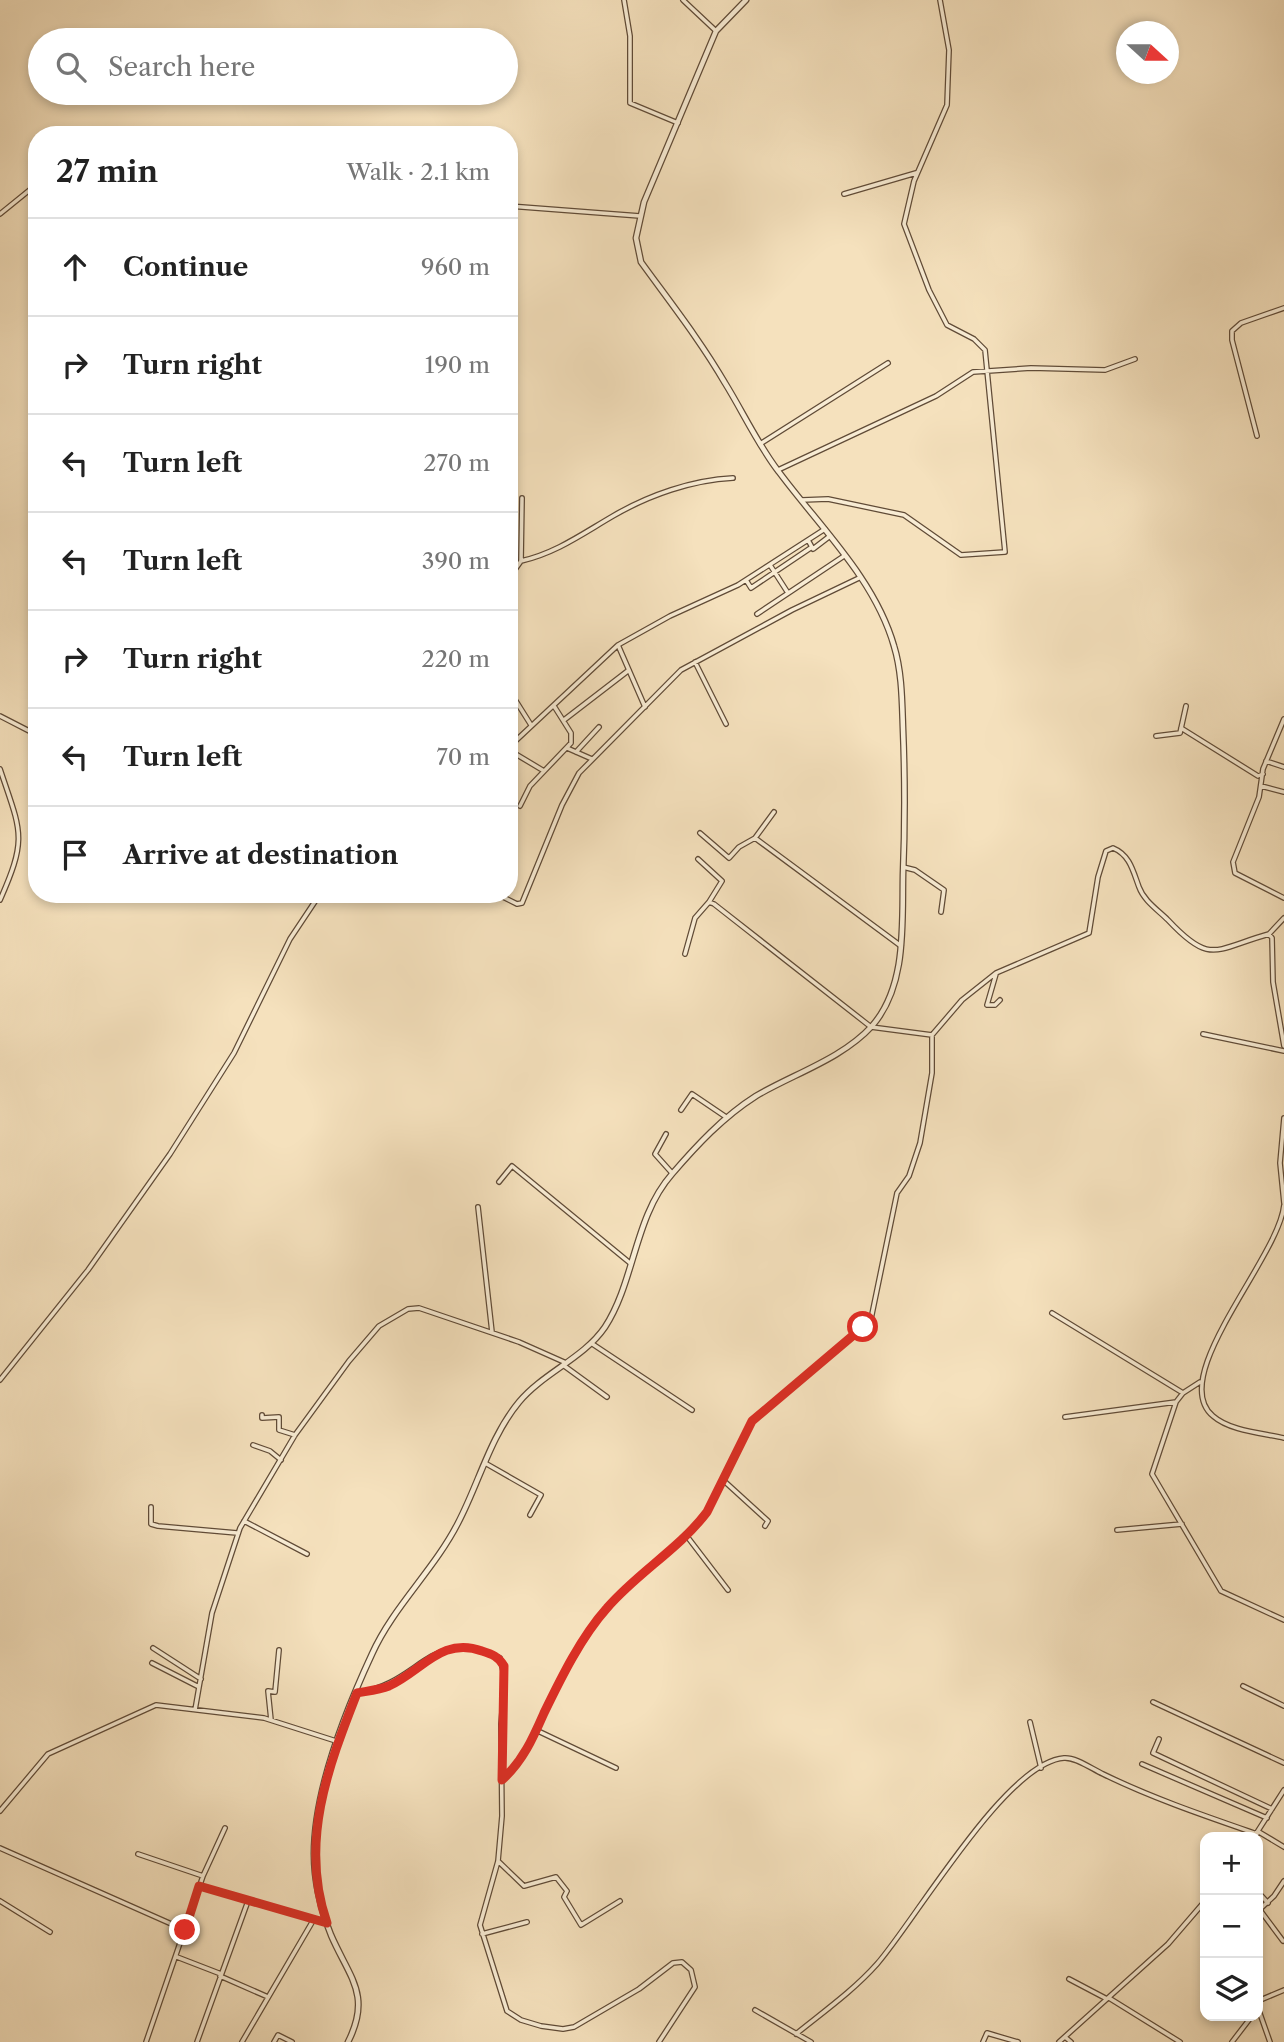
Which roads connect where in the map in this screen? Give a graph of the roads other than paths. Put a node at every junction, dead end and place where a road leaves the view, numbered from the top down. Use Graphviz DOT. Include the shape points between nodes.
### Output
graph roads {
  1 [pos="624,0"];
  2 [pos="683,0"];
  3 [pos="746,0"];
  4 [pos="940,0"];
  5 [pos="716,30"];
  6 [pos="678,123"];
  7 [pos="917,173"];
  8 [pos="28,191"];
  9 [pos="844,194"];
  10 [pos="518,207"];
  11 [pos="0,214"];
  12 [pos="640,216"];
  13 [pos="1284,308"];
  14 [pos="1135,359"];
  15 [pos="888,363"];
  16 [pos="987,370"];
  17 [pos="1257,436"];
  18 [pos="760,444"];
  19 [pos="777,471"];
  20 [pos="733,478"];
  21 [pos="522,498"];
  22 [pos="802,499"];
  23 [pos="825,528"];
  24 [pos="831,536"];
  25 [pos="808,540"];
  26 [pos="812,547"];
  27 [pos="844,555"];
  28 [pos="519,563"];
  29 [pos="770,565"];
  30 [pos="775,573"];
  31 [pos="859,578"];
  32 [pos="746,580"];
  33 [pos="788,593"];
  34 [pos="757,614"];
  35 [pos="618,645"];
  36 [pos="695,662"];
  37 [pos="629,670"];
  38 [pos="518,704"];
  39 [pos="554,706"];
  40 [pos="1186,706"];
  41 [pos="645,707"];
  42 [pos="0,716"];
  43 [pos="1284,719"];
  44 [pos="564,720"];
  45 [pos="726,724"];
  46 [pos="531,725"];
  47 [pos="599,727"];
  48 [pos="1181,728"];
  49 [pos="28,730"];
  50 [pos="1156,736"];
  51 [pos="518,739"];
  52 [pos="567,748"];
  53 [pos="576,752"];
  54 [pos="518,754"];
  55 [pos="592,760"];
  56 [pos="1266,761"];
  57 [pos="1284,766"];
  58 [pos="0,769"];
  59 [pos="544,771"];
  60 [pos="1263,774"];
  61 [pos="1261,786"];
  62 [pos="1284,792"];
  63 [pos="520,806"];
  64 [pos="774,812"];
  65 [pos="700,833"];
  66 [pos="755,838"];
  67 [pos="698,859"];
  68 [pos="904,867"];
  69 [pos="1284,898"];
  70 [pos="0,900"];
  71 [pos="709,902"];
  72 [pos="314,903"];
  73 [pos="515,903"];
  74 [pos="941,912"];
  75 [pos="1284,918"];
  76 [pos="1269,934"];
  77 [pos="901,946"];
  78 [pos="685,954"];
  79 [pos="996,973"];
  80 [pos="1000,1000"];
  81 [pos="871,1027"];
  82 [pos="1203,1034"];
  83 [pos="932,1035"];
  84 [pos="1284,1046"];
  85 [pos="1284,1051"];
  86 [pos="681,1110"];
  87 [pos="726,1117"];
  88 [pos="1284,1118"];
  89 [pos="666,1134"];
  90 [pos="1283,1135"];
  91 [pos="672,1173"];
  92 [pos="499,1182"];
  93 [pos="1284,1204"];
  94 [pos="478,1208"];
  95 [pos="630,1263"];
  96 [pos="1052,1313"];
  97 [pos="492,1332"];
  98 [pos="591,1343"];
  99 [pos="563,1363"];
  100 [pos="0,1380"];
  101 [pos="1200,1382"];
  102 [pos="1183,1393"];
  103 [pos="607,1397"];
  104 [pos="1176,1402"];
  105 [pos="692,1410"];
  106 [pos="262,1415"];
  107 [pos="1065,1417"];
  108 [pos="295,1435"];
  109 [pos="1284,1438"];
  110 [pos="254,1445"];
  111 [pos="281,1460"];
  112 [pos="485,1463"];
  113 [pos="723,1480"];
  114 [pos="151,1507"];
  115 [pos="530,1515"];
  116 [pos="244,1521"];
  117 [pos="1182,1524"];
  118 [pos="765,1526"];
  119 [pos="1117,1530"];
  120 [pos="237,1533"];
  121 [pos="686,1535"];
  122 [pos="307,1553"];
  123 [pos="728,1590"];
  124 [pos="1284,1620"];
  125 [pos="153,1648"];
  126 [pos="279,1650"];
  127 [pos="152,1663"];
  128 [pos="201,1679"];
  129 [pos="1243,1686"];
  130 [pos="200,1687"];
  131 [pos="357,1693"];
  132 [pos="1153,1702"];
  133 [pos="1284,1706"];
  134 [pos="195,1710"];
  135 [pos="271,1720"];
  136 [pos="1030,1722"];
  137 [pos="538,1731"];
  138 [pos="1159,1740"];
  139 [pos="338,1741"];
  140 [pos="1284,1763"];
  141 [pos="1142,1764"];
  142 [pos="1041,1768"];
  143 [pos="616,1769"];
  144 [pos="502,1780"];
  145 [pos="1284,1790"];
  146 [pos="1272,1809"];
  147 [pos="0,1811"];
  148 [pos="1266,1818"];
  149 [pos="225,1828"];
  150 [pos="1249,1832"];
  151 [pos="1259,1832"];
  152 [pos="1263,1838"];
  153 [pos="1284,1847"];
  154 [pos="0,1848"];
  155 [pos="138,1854"];
  156 [pos="498,1860"];
  157 [pos="202,1876"];
  158 [pos="1284,1881"];
  159 [pos="199,1886"];
  160 [pos="1261,1895"];
  161 [pos="0,1900"];
  162 [pos="248,1901"];
  163 [pos="620,1901"];
  164 [pos="1268,1903"];
  165 [pos="1263,1907"];
  166 [pos="1200,1908"];
  167 [pos="1263,1916"];
  168 [pos="314,1919"];
  169 [pos="527,1922"];
  170 [pos="327,1923"];
  171 [pos="185,1930"];
  172 [pos="50,1932"];
  173 [pos="482,1934"];
  174 [pos="1284,1941"];
  175 [pos="176,1957"];
  176 [pos="220,1975"];
  177 [pos="1069,1979"];
  178 [pos="1284,1990"];
  179 [pos="268,1997"];
  180 [pos="1108,1998"];
  181 [pos="1263,1999"];
  182 [pos="755,2010"];
  183 [pos="1248,2021"];
  184 [pos="1263,2021"];
  185 [pos="796,2034"];
  186 [pos="1065,2037"];
  187 [pos="146,2042"];
  188 [pos="197,2042"];
  189 [pos="242,2042"];
  190 [pos="274,2042"];
  191 [pos="292,2042"];
  192 [pos="348,2042"];
  193 [pos="659,2042"];
  194 [pos="811,2042"];
  195 [pos="984,2042"];
  196 [pos="1018,2042"];
  197 [pos="1059,2042"];
  198 [pos="1072,2042"];
  199 [pos="1180,2042"];
  200 [pos="1232,2042"];
  201 [pos="1270,2042"];
  1 -- 6 [label="street" via="630,103"];
  2 -- 5 [label="street"];
  3 -- 5 [label="street"];
  4 -- 7 [label="street" via="949,50 947,106"];
  5 -- 6 [label="street"];
  6 -- 12 [label="street"];
  7 -- 9 [label="street"];
  7 -- 16 [label="street" via="904,216 907,234 944,321 981,345"];
  8 -- 11 [label="street"];
  10 -- 12 [label="street"];
  12 -- 18 [label="street" via="636,238 641,262 706,352"];
  13 -- 17 [label="street" via="1241,323 1233,331"];
  14 -- 16 [label="street" via="1105,370"];
  15 -- 18 [label="street"];
  16 -- 19 [label="street" via="973,372 936,396"];
  16 -- 22 [label="street" via="1005,552 961,555 904,515 828,499"];
  18 -- 19 [label="street"];
  19 -- 22 [label="street"];
  20 -- 28 [label="street" via="705,479 676,489 618,513 545,556"];
  21 -- 28 [label="street"];
  22 -- 23 [label="street"];
  23 -- 24 [label="street"];
  23 -- 25 [label="street"];
  24 -- 26 [label="street"];
  24 -- 27 [label="street"];
  25 -- 26 [label="street"];
  25 -- 29 [label="street"];
  26 -- 30 [label="street"];
  27 -- 31 [label="street"];
  27 -- 33 [label="street"];
  29 -- 30 [label="street"];
  29 -- 32 [label="street"];
  30 -- 32 [label="street" via="751,588"];
  30 -- 33 [label="street"];
  31 -- 36 [label="street"];
  31 -- 68 [label="street" via="887,624 900,672"];
  32 -- 35 [label="street"];
  33 -- 34 [label="street"];
  35 -- 37 [label="street"];
  35 -- 39 [label="street"];
  36 -- 41 [label="street"];
  36 -- 45 [label="street"];
  37 -- 41 [label="street"];
  37 -- 44 [label="street"];
  38 -- 46 [label="street"];
  39 -- 44 [label="street"];
  39 -- 46 [label="street"];
  40 -- 48 [label="street"];
  41 -- 55 [label="street"];
  42 -- 49 [label="street"];
  43 -- 56 [label="street"];
  44 -- 52 [label="street" via="572,738"];
  46 -- 51 [label="street"];
  47 -- 53 [label="street"];
  48 -- 50 [label="street" via="1180,733"];
  48 -- 60 [label="street" via="1258,776"];
  52 -- 53 [label="street"];
  52 -- 59 [label="street"];
  53 -- 55 [label="street"];
  54 -- 59 [label="street"];
  55 -- 73 [label="street" via="570,787 522,903"];
  56 -- 57 [label="street"];
  56 -- 60 [label="street"];
  58 -- 70 [label="street" via="20,841"];
  59 -- 63 [label="street"];
  60 -- 61 [label="street"];
  61 -- 62 [label="street"];
  61 -- 69 [label="street" via="1235,873"];
  64 -- 66 [label="street"];
  65 -- 66 [label="street" via="729,858"];
  66 -- 77 [label="street"];
  67 -- 71 [label="street" via="722,881"];
  68 -- 74 [label="street" via="944,890"];
  68 -- 77 [label="street"];
  71 -- 78 [label="street" via="695,918"];
  71 -- 81 [label="street"];
  72 -- 100 [label="street" via="290,939 234,1053 170,1154 88,1270"];
  75 -- 76 [label="street"];
  76 -- 79 [label="street" via="1221,950 1205,951 1192,945 1143,896 1129,862 1113,848 1106,851 1098,877 1089,933"];
  76 -- 84 [label="street" via="1274,943 1273,982"];
  77 -- 81 [label="street" via="895,982"];
  79 -- 80 [label="street" via="987,1004"];
  79 -- 83 [label="street" via="962,1000"];
  81 -- 83 [label="street"];
  81 -- 87 [label="street" via="835,1054"];
  82 -- 85 [label="street"];
  83 -- 113 [label="street" via="932,1073 920,1143 909,1176 897,1193 871,1319 752,1421"];
  86 -- 87 [label="street" via="692,1094"];
  87 -- 91 [label="street"];
  88 -- 90 [label="street"];
  89 -- 91 [label="street" via="655,1154"];
  90 -- 93 [label="street"];
  91 -- 95 [label="street" via="655,1197"];
  92 -- 95 [label="street" via="512,1166"];
  93 -- 101 [label="street" via="1276,1234 1210,1349"];
  94 -- 97 [label="street"];
  95 -- 98 [label="street" via="611,1317"];
  96 -- 102 [label="street"];
  97 -- 99 [label="street"];
  97 -- 108 [label="street" via="433,1311 408,1309 379,1326"];
  98 -- 99 [label="street"];
  98 -- 105 [label="street"];
  99 -- 103 [label="street"];
  99 -- 112 [label="street" via="522,1399"];
  101 -- 102 [label="street"];
  101 -- 109 [label="street" via="1202,1402 1214,1418"];
  102 -- 104 [label="street"];
  104 -- 107 [label="street"];
  104 -- 117 [label="street" via="1152,1474"];
  106 -- 108 [label="street" via="279,1416 279,1430"];
  108 -- 111 [label="street"];
  110 -- 111 [label="street"];
  111 -- 116 [label="street"];
  112 -- 115 [label="street" via="541,1495"];
  112 -- 131 [label="street" via="438,1558 374,1649"];
  113 -- 118 [label="street" via="768,1521"];
  113 -- 121 [label="street" via="707,1512"];
  114 -- 120 [label="street" via="151,1524"];
  116 -- 120 [label="street"];
  116 -- 122 [label="street"];
  117 -- 119 [label="street"];
  117 -- 124 [label="street" via="1221,1591"];
  120 -- 128 [label="street" via="215,1603"];
  121 -- 123 [label="street"];
  121 -- 137 [label="street" via="607,1608 557,1688"];
  125 -- 128 [label="street"];
  126 -- 135 [label="street" via="275,1692 268,1691"];
  127 -- 130 [label="street"];
  128 -- 130 [label="street"];
  129 -- 133 [label="street"];
  130 -- 134 [label="street"];
  131 -- 139 [label="street"];
  131 -- 144 [label="street" via="390,1685 443,1650 457,1646 500,1658 505,1679"];
  132 -- 140 [label="street"];
  134 -- 135 [label="street"];
  134 -- 147 [label="street" via="146,1707 60,1747 48,1754"];
  135 -- 139 [label="street"];
  136 -- 142 [label="street"];
  137 -- 143 [label="street"];
  137 -- 144 [label="street"];
  138 -- 146 [label="street" via="1153,1753"];
  139 -- 170 [label="street" via="327,1772 314,1854"];
  141 -- 148 [label="street"];
  142 -- 150 [label="street" via="1066,1758 1153,1798"];
  142 -- 185 [label="street" via="978,1826 875,1966"];
  144 -- 156 [label="street"];
  145 -- 146 [label="street"];
  146 -- 148 [label="street"];
  148 -- 151 [label="street"];
  149 -- 157 [label="street"];
  152 -- 153 [label="street"];
  154 -- 171 [label="street"];
  155 -- 157 [label="street"];
  156 -- 163 [label="street" via="524,1886 556,1877 581,1925"];
  156 -- 173 [label="street" via="482,1912"];
  157 -- 159 [label="street"];
  158 -- 164 [label="street"];
  159 -- 162 [label="street"];
  159 -- 171 [label="street"];
  160 -- 164 [label="street"];
  161 -- 172 [label="street"];
  162 -- 168 [label="street"];
  162 -- 176 [label="street"];
  164 -- 165 [label="street"];
  166 -- 180 [label="street"];
  167 -- 174 [label="street"];
  168 -- 170 [label="street"];
  168 -- 179 [label="street"];
  169 -- 173 [label="street"];
  170 -- 192 [label="street" via="359,1996 358,2016"];
  171 -- 175 [label="street"];
  173 -- 193 [label="street" via="508,2011 521,2021 553,2028 583,2023 682,1962 691,1969 695,1987"];
  175 -- 176 [label="street"];
  175 -- 187 [label="street"];
  176 -- 179 [label="street"];
  176 -- 188 [label="street"];
  177 -- 180 [label="street"];
  178 -- 181 [label="street"];
  179 -- 189 [label="street"];
  180 -- 186 [label="street"];
  180 -- 199 [label="street"];
  182 -- 185 [label="street"];
  183 -- 200 [label="street"];
  184 -- 201 [label="street"];
  185 -- 194 [label="street"];
  186 -- 197 [label="street"];
  186 -- 198 [label="street"];
  190 -- 191 [label="street" via="278,2035"];
  195 -- 196 [label="street" via="992,2032"];
}
